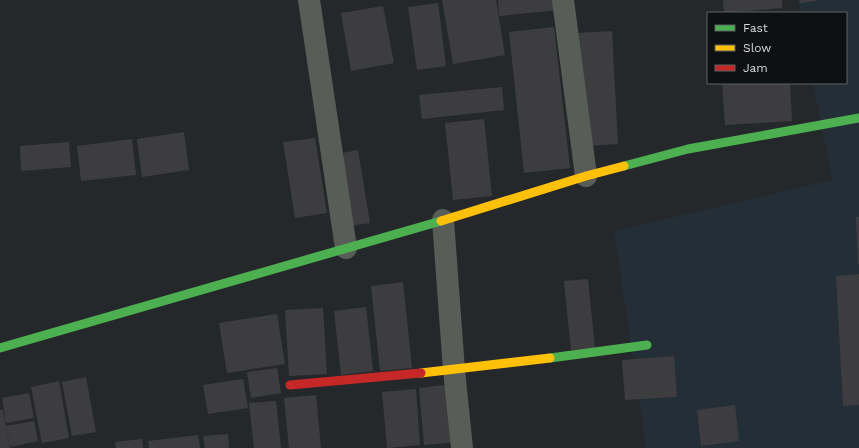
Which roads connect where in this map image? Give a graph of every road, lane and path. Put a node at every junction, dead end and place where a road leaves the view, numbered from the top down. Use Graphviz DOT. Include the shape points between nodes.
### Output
graph roads {
  1 [pos="309,0"];
  2 [pos="563,0"];
  3 [pos="859,118"];
  4 [pos="586,176"];
  5 [pos="443,220"];
  6 [pos="346,248"];
  7 [pos="647,344"];
  8 [pos="0,348"];
  9 [pos="454,370"];
  10 [pos="290,385"];
  11 [pos="462,448"];
  1 -- 6 [label="street"];
  2 -- 4 [label="street"];
  3 -- 4 [label="street" via="688,149"];
  4 -- 5 [label="street"];
  5 -- 6 [label="street"];
  5 -- 9 [label="street"];
  6 -- 8 [label="street"];
  7 -- 9 [label="street"];
  9 -- 10 [label="street"];
  9 -- 11 [label="street"];
}
